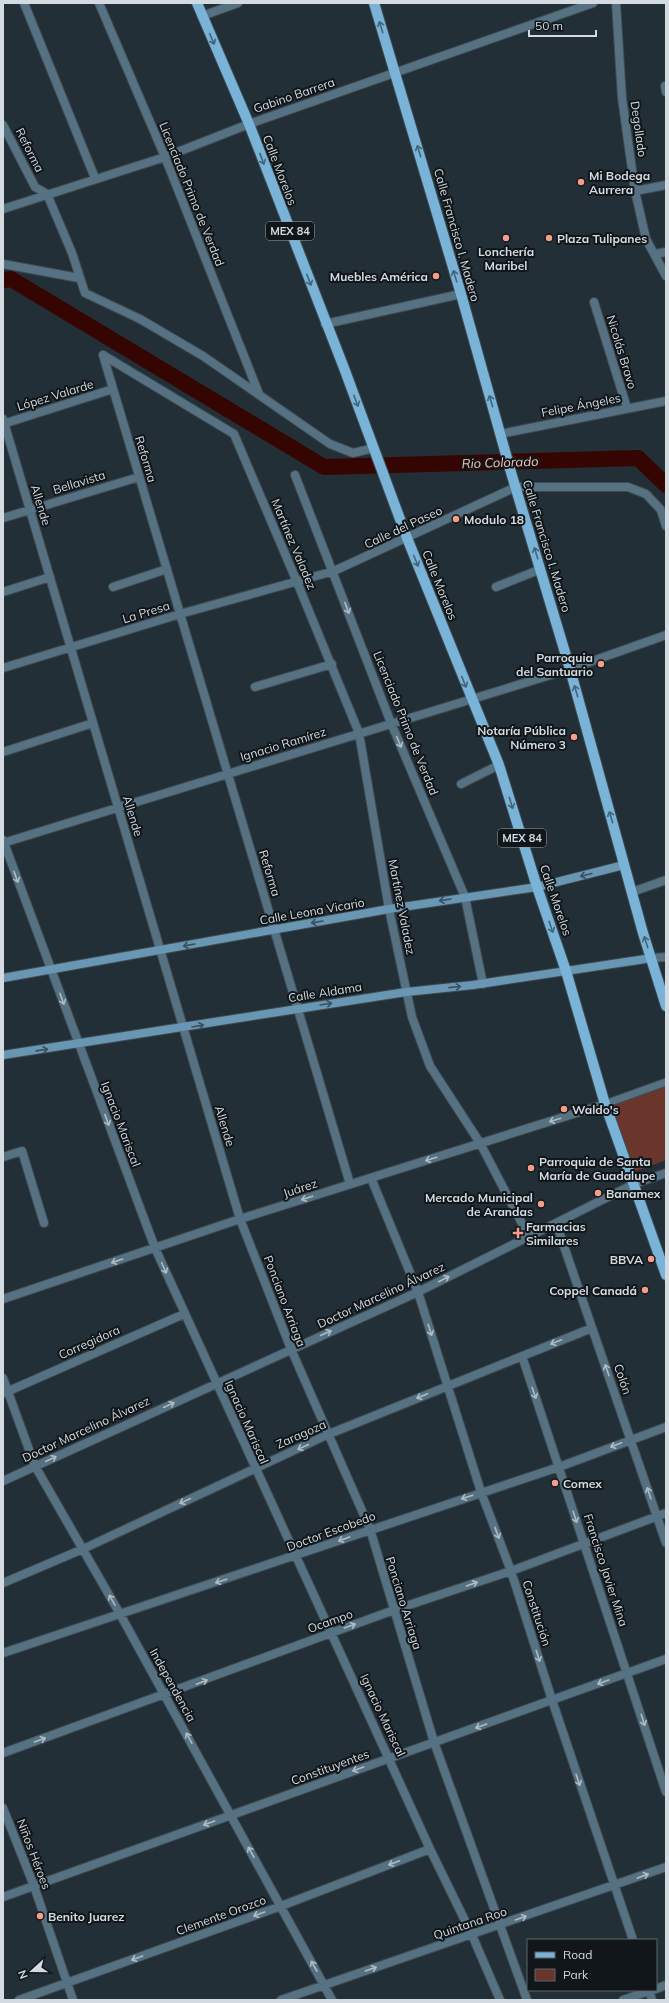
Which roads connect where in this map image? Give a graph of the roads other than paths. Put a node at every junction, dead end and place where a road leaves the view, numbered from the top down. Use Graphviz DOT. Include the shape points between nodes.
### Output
graph roads {
  1 [pos="24,3"];
  2 [pos="100,3"];
  3 [pos="197,3"];
  4 [pos="238,3"];
  5 [pos="374,3"];
  6 [pos="593,3"];
  7 [pos="616,3"];
  8 [pos="202,16"];
  9 [pos="395,73"];
  10 [pos="249,124"];
  11 [pos="3,125"];
  12 [pos="165,157"];
  13 [pos="95,178"];
  14 [pos="666,185"];
  15 [pos="635,191"];
  16 [pos="47,194"];
  17 [pos="3,209"];
  18 [pos="666,252"];
  19 [pos="654,254"];
  20 [pos="3,264"];
  21 [pos="666,276"];
  22 [pos="79,278"];
  23 [pos="461,294"];
  24 [pos="594,302"];
  25 [pos="325,324"];
  26 [pos="113,389"];
  27 [pos="259,394"];
  28 [pos="666,401"];
  29 [pos="627,408"];
  30 [pos="3,422"];
  31 [pos="234,434"];
  32 [pos="501,436"];
  33 [pos="374,448"];
  34 [pos="295,474"];
  35 [pos="139,477"];
  36 [pos="516,487"];
  37 [pos="30,510"];
  38 [pos="3,518"];
  39 [pos="666,526"];
  40 [pos="408,538"];
  41 [pos="541,569"];
  42 [pos="167,570"];
  43 [pos="334,571"];
  44 [pos="50,577"];
  45 [pos="297,582"];
  46 [pos="113,587"];
  47 [pos="496,587"];
  48 [pos="3,592"];
  49 [pos="180,614"];
  50 [pos="666,635"];
  51 [pos="71,648"];
  52 [pos="332,664"];
  53 [pos="3,668"];
  54 [pos="570,669"];
  55 [pos="255,687"];
  56 [pos="471,698"];
  57 [pos="93,723"];
  58 [pos="391,723"];
  59 [pos="359,733"];
  60 [pos="3,752"];
  61 [pos="499,765"];
  62 [pos="228,773"];
  63 [pos="461,784"];
  64 [pos="118,807"];
  65 [pos="3,842"];
  66 [pos="624,865"];
  67 [pos="666,880"];
  68 [pos="537,887"];
  69 [pos="632,892"];
  70 [pos="465,897"];
  71 [pos="389,909"];
  72 [pos="274,930"];
  73 [pos="160,950"];
  74 [pos="666,957"];
  75 [pos="652,958"];
  76 [pos="51,969"];
  77 [pos="566,971"];
  78 [pos="3,978"];
  79 [pos="483,984"];
  80 [pos="406,992"];
  81 [pos="666,1006"];
  82 [pos="298,1008"];
  83 [pos="184,1028"];
  84 [pos="78,1045"];
  85 [pos="3,1055"];
  86 [pos="666,1082"];
  87 [pos="605,1104"];
  88 [pos="480,1143"];
  89 [pos="3,1157"];
  90 [pos="666,1173"];
  91 [pos="371,1178"];
  92 [pos="350,1184"];
  93 [pos="634,1184"];
  94 [pos="240,1219"];
  95 [pos="44,1223"];
  96 [pos="556,1223"];
  97 [pos="529,1237"];
  98 [pos="155,1248"];
  99 [pos="666,1276"];
  100 [pos="418,1292"];
  101 [pos="3,1299"];
  102 [pos="184,1314"];
  103 [pos="592,1328"];
  104 [pos="291,1349"];
  105 [pos="522,1356"];
  106 [pos="3,1378"];
  107 [pos="216,1383"];
  108 [pos="447,1385"];
  109 [pos="5,1392"];
  110 [pos="666,1427"];
  111 [pos="329,1434"];
  112 [pos="631,1439"];
  113 [pos="35,1466"];
  114 [pos="559,1467"];
  115 [pos="255,1468"];
  116 [pos="3,1481"];
  117 [pos="481,1492"];
  118 [pos="666,1513"];
  119 [pos="656,1516"];
  120 [pos="370,1529"];
  121 [pos="584,1543"];
  122 [pos="666,1543"];
  123 [pos="83,1549"];
  124 [pos="296,1556"];
  125 [pos="511,1571"];
  126 [pos="3,1583"];
  127 [pos="394,1610"];
  128 [pos="120,1614"];
  129 [pos="331,1633"];
  130 [pos="3,1653"];
  131 [pos="666,1659"];
  132 [pos="628,1673"];
  133 [pos="165,1695"];
  134 [pos="552,1700"];
  135 [pos="434,1742"];
  136 [pos="3,1753"];
  137 [pos="390,1758"];
  138 [pos="666,1792"];
  139 [pos="3,1808"];
  140 [pos="232,1815"];
  141 [pos="430,1849"];
  142 [pos="666,1867"];
  143 [pos="34,1886"];
  144 [pos="615,1886"];
  145 [pos="3,1897"];
  146 [pos="281,1906"];
  147 [pos="500,1925"];
  148 [pos="472,1935"];
  149 [pos="632,1939"];
  150 [pos="67,1983"];
  151 [pos="324,1985"];
  152 [pos="649,1991"];
  153 [pos="19,2000"];
  154 [pos="73,2000"];
  155 [pos="281,2000"];
  156 [pos="332,2000"];
  157 [pos="500,2000"];
  158 [pos="527,2000"];
  159 [pos="623,2000"];
  1 -- 13 [label="street"];
  2 -- 12 [label="street, Licenciado Primo de Verdad"];
  3 -- 8 [label="main road, Calle Morelos / MEX 84"];
  4 -- 8 [label="street"];
  9 -- 5 [label="main road, Calle Francisco I. Madero, one-way"];
  6 -- 9 [label="street, Gabino Barrera"];
  7 -- 15 [label="street, Degollado" via="622,98"];
  8 -- 10 [label="main road, Calle Morelos / MEX 84, one-way"];
  9 -- 10 [label="street, Gabino Barrera"];
  23 -- 9 [label="main road, Calle Francisco I. Madero, one-way"];
  10 -- 12 [label="street, Gabino Barrera"];
  10 -- 25 [label="main road, Calle Morelos / MEX 84, one-way"];
  11 -- 16 [label="street, Reforma" via="35,187"];
  12 -- 13 [label="street, Gabino Barrera"];
  12 -- 27 [label="street, Licenciado Primo de Verdad"];
  13 -- 16 [label="street, Gabino Barrera"];
  14 -- 15 [label="street"];
  15 -- 19 [label="street, Degollado" via="646,239"];
  16 -- 17 [label="street, Gabino Barrera"];
  16 -- 22 [label="street, Reforma" via="72,252"];
  18 -- 19 [label="street"];
  19 -- 21 [label="street, Degollado"];
  20 -- 22 [label="street"];
  22 -- 27 [label="street, Reforma" via="85,293 140,319 203,356"];
  23 -- 25 [label="street"];
  32 -- 23 [label="main road, Calle Francisco I. Madero, one-way"];
  24 -- 29 [label="street, Nicolás Bravo"];
  25 -- 33 [label="main road, Calle Morelos / MEX 84, one-way"];
  26 -- 30 [label="street, López Valarde"];
  26 -- 31 [label="street, Reforma" via="103,355"];
  26 -- 35 [label="street, Reforma"];
  27 -- 33 [label="street" via="330,444 353,453"];
  28 -- 29 [label="street, Felipe Ángeles"];
  29 -- 32 [label="street, Felipe Ángeles"];
  30 -- 37 [label="street, Allende"];
  31 -- 45 [label="street, Martínez Valadez"];
  32 -- 36 [label="main road, Calle Francisco I. Madero"];
  33 -- 40 [label="main road, Calle Morelos / MEX 84"];
  34 -- 43 [label="street, Licenciado Primo de Verdad"];
  35 -- 37 [label="street, Bellavista"];
  35 -- 42 [label="street, Reforma"];
  36 -- 39 [label="street" via="628,487 646,494 661,510"];
  36 -- 40 [label="street, Calle del Paseo"];
  41 -- 36 [label="main road, Calle Francisco I. Madero, one-way"];
  37 -- 38 [label="street, Bellavista"];
  37 -- 44 [label="street, Allende"];
  40 -- 43 [label="street, Calle del Paseo"];
  40 -- 56 [label="main road, Calle Morelos / MEX 84, one-way"];
  41 -- 47 [label="street"];
  41 -- 54 [label="main road, Calle Francisco I. Madero"];
  42 -- 46 [label="street"];
  42 -- 49 [label="street, Reforma"];
  43 -- 45 [label="street, Calle del Paseo"];
  43 -- 58 [label="street, Licenciado Primo de Verdad, one-way"];
  44 -- 48 [label="street"];
  44 -- 51 [label="street, Allende"];
  45 -- 49 [label="street, La Presa"];
  45 -- 52 [label="street, Martínez Valadez"];
  49 -- 51 [label="street, La Presa"];
  49 -- 62 [label="street, Reforma"];
  50 -- 54 [label="street, Ignacio Ramírez"];
  51 -- 53 [label="street, La Presa"];
  51 -- 57 [label="street, Allende"];
  52 -- 55 [label="street"];
  52 -- 59 [label="street, Martínez Valadez"];
  54 -- 56 [label="street, Ignacio Ramírez"];
  66 -- 54 [label="main road, Calle Francisco I. Madero, one-way"];
  56 -- 58 [label="street, Ignacio Ramírez"];
  56 -- 61 [label="main road, Calle Morelos / MEX 84"];
  57 -- 60 [label="street"];
  57 -- 64 [label="street, Allende"];
  58 -- 59 [label="street, Ignacio Ramírez"];
  58 -- 70 [label="street, Licenciado Primo de Verdad, one-way"];
  59 -- 62 [label="street, Ignacio Ramírez"];
  59 -- 71 [label="street, Martínez Valadez"];
  61 -- 63 [label="street"];
  61 -- 68 [label="main road, Calle Morelos / MEX 84, one-way"];
  62 -- 64 [label="street, Ignacio Ramírez"];
  62 -- 72 [label="street, Reforma"];
  64 -- 65 [label="street, Ignacio Ramírez"];
  64 -- 73 [label="street, Allende"];
  65 -- 76 [label="street, Ignacio Mariscal, one-way"];
  66 -- 68 [label="main road, Calle Leona Vicario, one-way"];
  66 -- 69 [label="main road, Calle Francisco I. Madero"];
  67 -- 69 [label="street"];
  68 -- 70 [label="main road, Calle Leona Vicario"];
  68 -- 77 [label="main road, Calle Morelos / MEX 84, one-way"];
  75 -- 69 [label="main road, Calle Francisco I. Madero, one-way"];
  70 -- 71 [label="main road, Calle Leona Vicario, one-way"];
  70 -- 79 [label="street, Licenciado Primo de Verdad"];
  71 -- 72 [label="main road, Calle Leona Vicario, one-way"];
  71 -- 80 [label="street, Martínez Valadez"];
  72 -- 73 [label="main road, Calle Leona Vicario, one-way"];
  72 -- 82 [label="street, Reforma"];
  73 -- 76 [label="main road, Calle Leona Vicario"];
  73 -- 83 [label="street, Allende"];
  74 -- 75 [label="street"];
  75 -- 77 [label="main road, Calle Aldama"];
  75 -- 81 [label="main road, Calle Francisco I. Madero"];
  76 -- 78 [label="main road, Calle Leona Vicario"];
  76 -- 84 [label="street, Ignacio Mariscal, one-way"];
  77 -- 79 [label="main road, Calle Aldama"];
  77 -- 87 [label="main road, Calle Morelos / MEX 84"];
  80 -- 79 [label="main road, Calle Aldama, one-way"];
  82 -- 80 [label="main road, Calle Aldama, one-way"];
  80 -- 88 [label="street, Martínez Valadez" via="412,1017 430,1066"];
  83 -- 82 [label="main road, Calle Aldama, one-way"];
  82 -- 92 [label="street, Reforma"];
  83 -- 84 [label="main road, Calle Aldama"];
  83 -- 94 [label="street, Allende"];
  85 -- 84 [label="main road, Calle Aldama, one-way"];
  84 -- 98 [label="street, Ignacio Mariscal, one-way"];
  86 -- 87 [label="street"];
  87 -- 88 [label="street, Juárez, one-way"];
  87 -- 93 [label="main road, Calle Morelos / MEX 84"];
  88 -- 91 [label="street, Juárez, one-way"];
  88 -- 97 [label="street, Martínez Valadez"];
  89 -- 95 [label="street" via="22,1151"];
  90 -- 93 [label="street, Doctor Marcelino Álvarez"];
  91 -- 92 [label="street, Juárez"];
  91 -- 100 [label="street, Constitución"];
  92 -- 94 [label="street, Juárez, one-way"];
  93 -- 96 [label="street, Doctor Marcelino Álvarez"];
  93 -- 99 [label="main road, MEX 84"];
  94 -- 98 [label="street, Juárez"];
  94 -- 104 [label="street, Ponciano Arriaga"];
  96 -- 97 [label="street, Doctor Marcelino Álvarez"];
  96 -- 103 [label="street, Colón"];
  100 -- 97 [label="street, Doctor Marcelino Álvarez, one-way"];
  98 -- 101 [label="street, Juárez, one-way"];
  98 -- 102 [label="street, Ignacio Mariscal, one-way"];
  104 -- 100 [label="street, Doctor Marcelino Álvarez, one-way"];
  100 -- 108 [label="street, Constitución, one-way"];
  102 -- 107 [label="street, Ignacio Mariscal"];
  102 -- 109 [label="street, Corregidora"];
  103 -- 105 [label="street, Zaragoza, one-way"];
  112 -- 103 [label="street, Colón, one-way"];
  104 -- 107 [label="street, Doctor Marcelino Álvarez"];
  104 -- 111 [label="street, Ponciano Arriaga"];
  105 -- 108 [label="street, Zaragoza"];
  105 -- 114 [label="street, Francisco Javier Mina, one-way"];
  106 -- 109 [label="street, Independencia"];
  113 -- 107 [label="street, Doctor Marcelino Álvarez, one-way"];
  107 -- 115 [label="street, Ignacio Mariscal"];
  108 -- 111 [label="street, Zaragoza, one-way"];
  108 -- 117 [label="street, Constitución"];
  109 -- 113 [label="street, Independencia"];
  110 -- 112 [label="street, Doctor Escobedo"];
  111 -- 115 [label="street, Zaragoza, one-way"];
  111 -- 120 [label="street, Ponciano Arriaga"];
  112 -- 114 [label="street, Doctor Escobedo, one-way"];
  119 -- 112 [label="street, Colón, one-way"];
  113 -- 116 [label="street, Doctor Marcelino Álvarez"];
  113 -- 123 [label="street, Independencia"];
  114 -- 117 [label="street, Doctor Escobedo"];
  114 -- 121 [label="street, Francisco Javier Mina, one-way"];
  115 -- 123 [label="street, Zaragoza, one-way"];
  115 -- 124 [label="street, Ignacio Mariscal"];
  117 -- 120 [label="street, Doctor Escobedo, one-way"];
  117 -- 125 [label="street, Constitución, one-way"];
  118 -- 119 [label="street, Ocampo"];
  119 -- 121 [label="street, Ocampo"];
  119 -- 122 [label="street, Colón"];
  120 -- 124 [label="street, Doctor Escobedo, one-way"];
  120 -- 127 [label="street, Ponciano Arriaga"];
  121 -- 125 [label="street, Ocampo"];
  121 -- 132 [label="street, Francisco Javier Mina"];
  123 -- 126 [label="street, Zaragoza"];
  128 -- 123 [label="street, Independencia, one-way"];
  124 -- 128 [label="street, Doctor Escobedo, one-way"];
  124 -- 129 [label="street, Ignacio Mariscal"];
  127 -- 125 [label="street, Ocampo, one-way"];
  125 -- 134 [label="street, Constitución, one-way"];
  129 -- 127 [label="street, Ocampo, one-way"];
  127 -- 135 [label="street, Ponciano Arriaga"];
  128 -- 130 [label="street, Doctor Escobedo"];
  128 -- 133 [label="street, Independencia"];
  133 -- 129 [label="street, Ocampo, one-way"];
  129 -- 137 [label="street, Ignacio Mariscal"];
  131 -- 132 [label="street, Constituyentes"];
  132 -- 134 [label="street, Constituyentes, one-way"];
  132 -- 138 [label="street, Francisco Javier Mina, one-way"];
  136 -- 133 [label="street, Ocampo, one-way"];
  140 -- 133 [label="street, Independencia, one-way"];
  134 -- 135 [label="street, Constituyentes, one-way"];
  134 -- 144 [label="street, Constitución, one-way"];
  135 -- 137 [label="street, Constituyentes"];
  135 -- 147 [label="street, Ponciano Arriaga"];
  137 -- 140 [label="street, Constituyentes, one-way"];
  137 -- 141 [label="street, Ignacio Mariscal"];
  139 -- 143 [label="street, Niños Héroes"];
  140 -- 143 [label="street, Constituyentes, one-way"];
  146 -- 140 [label="street, Independencia, one-way"];
  141 -- 146 [label="street, Clemente Orozco, one-way"];
  141 -- 148 [label="street, Ignacio Mariscal"];
  144 -- 142 [label="street, Quintana Roo, one-way"];
  143 -- 145 [label="street, Constituyentes"];
  143 -- 150 [label="street, Niños Héroes"];
  147 -- 144 [label="street, Quintana Roo, one-way"];
  144 -- 149 [label="street, Constitución"];
  146 -- 150 [label="street, Clemente Orozco, one-way"];
  151 -- 146 [label="street, Independencia, one-way"];
  147 -- 148 [label="street, Quintana Roo"];
  147 -- 158 [label="street, Ponciano Arriaga"];
  151 -- 148 [label="street, Quintana Roo, one-way"];
  148 -- 157 [label="street, Ignacio Mariscal"];
  150 -- 153 [label="street, Clemente Orozco"];
  150 -- 154 [label="street, Niños Héroes"];
  151 -- 155 [label="street, Quintana Roo"];
  151 -- 156 [label="street, Independencia"];
  152 -- 159 [label="street"];
}
